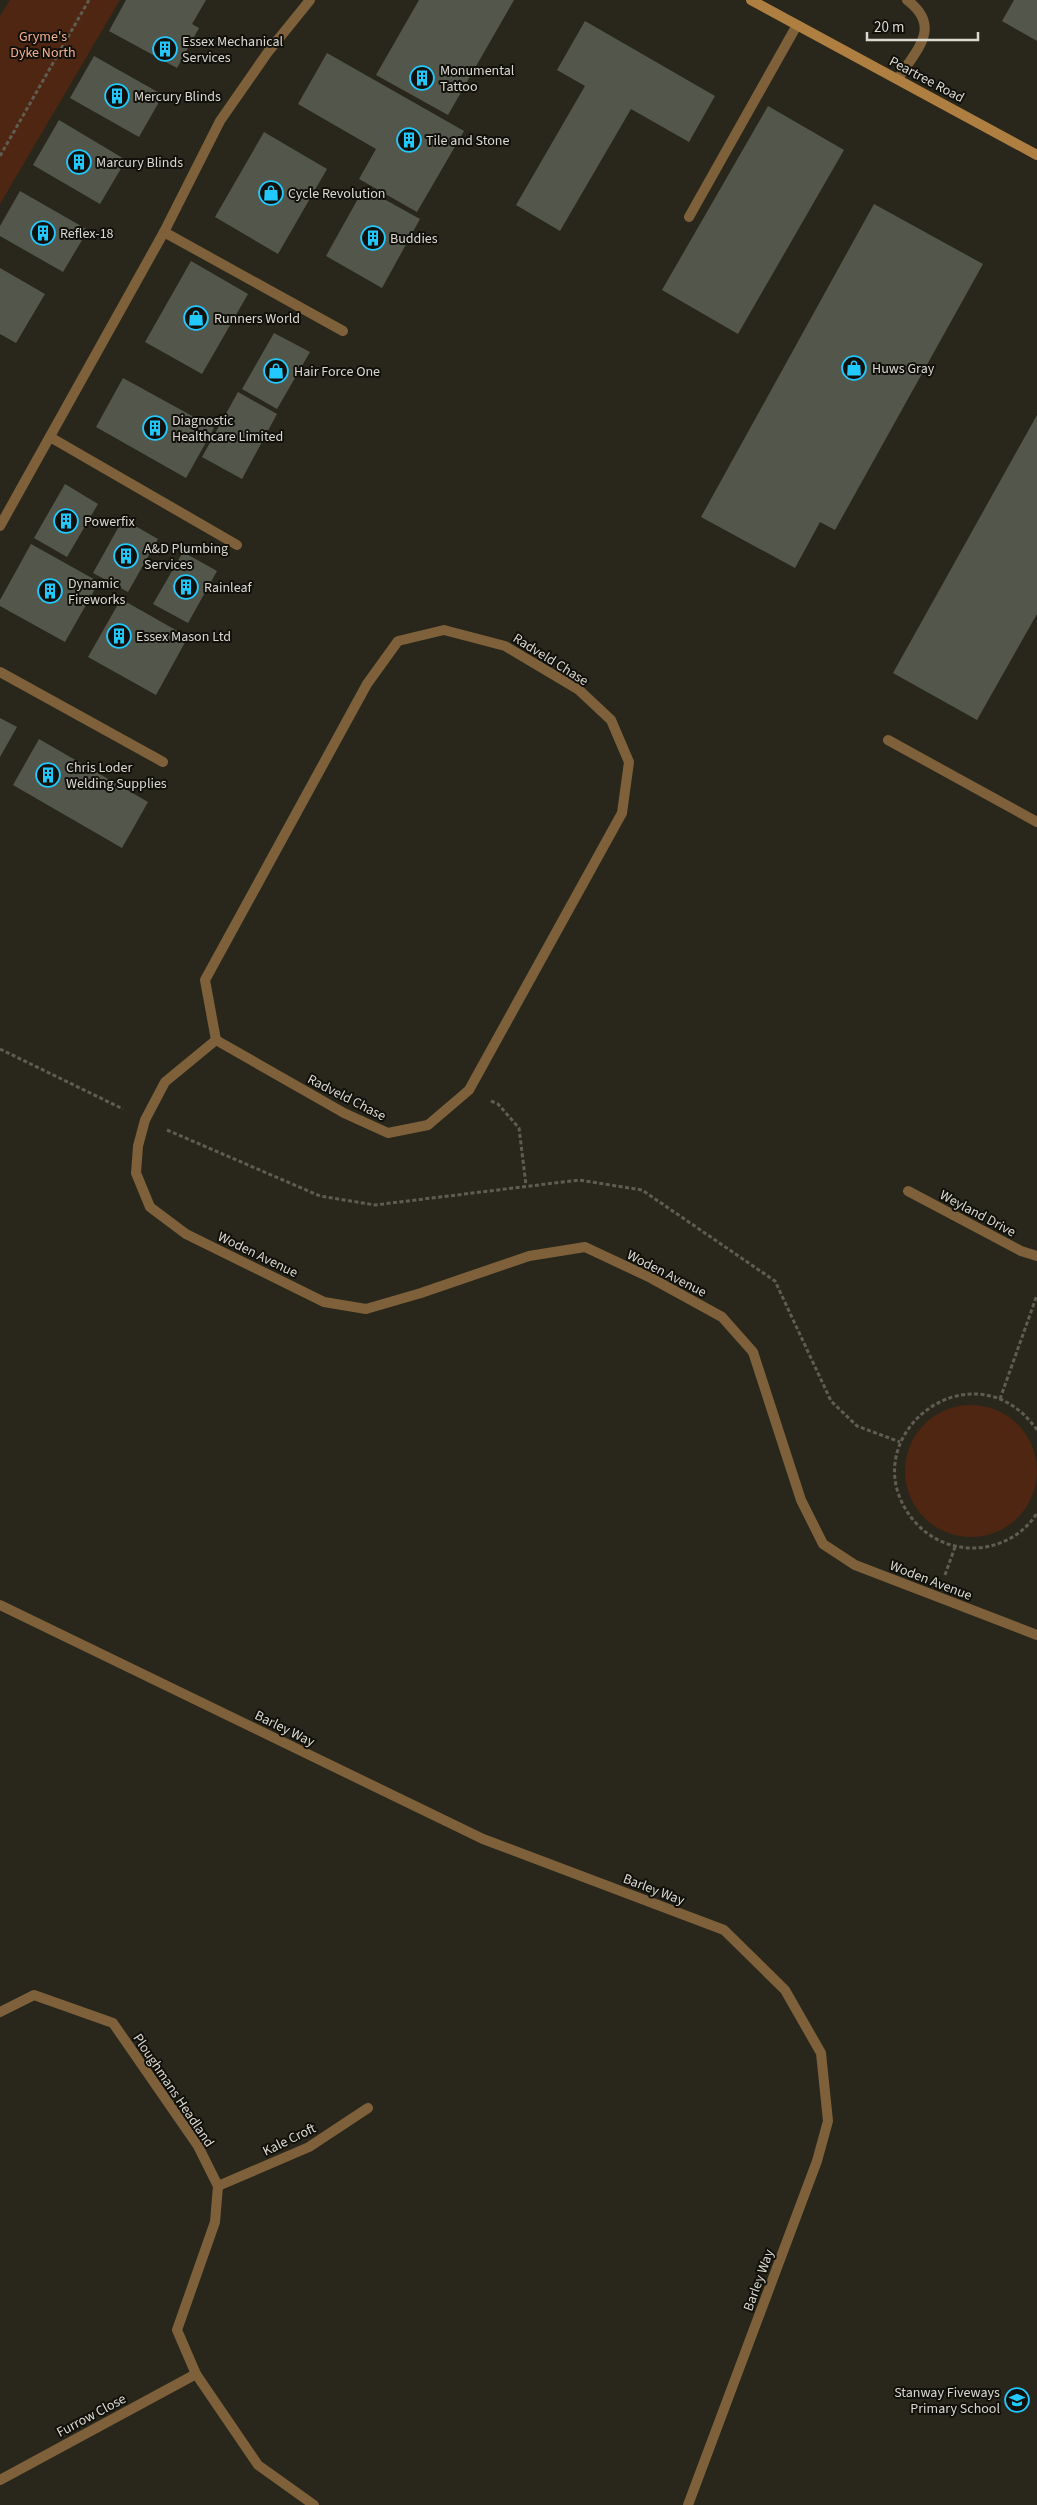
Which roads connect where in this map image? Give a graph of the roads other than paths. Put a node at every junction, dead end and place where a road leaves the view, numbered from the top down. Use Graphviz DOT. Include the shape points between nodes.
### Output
graph roads {
  1 [pos="310,0"];
  2 [pos="751,0"];
  3 [pos="907,0"];
  4 [pos="797,25"];
  5 [pos="898,79"];
  6 [pos="1037,155"];
  7 [pos="689,216"];
  8 [pos="164,232"];
  9 [pos="342,331"];
  10 [pos="50,437"];
  11 [pos="0,526"];
  12 [pos="237,545"];
  13 [pos="0,672"];
  14 [pos="888,740"];
  15 [pos="164,762"];
  16 [pos="1037,822"];
  17 [pos="216,1040"];
  18 [pos="908,1192"];
  19 [pos="1037,1256"];
  20 [pos="0,1605"];
  21 [pos="1037,1635"];
  22 [pos="0,2012"];
  23 [pos="368,2108"];
  24 [pos="218,2186"];
  25 [pos="196,2374"];
  26 [pos="0,2480"];
  27 [pos="314,2505"];
  28 [pos="688,2505"];
  1 -- 8 [label="street" via="268,52 220,121"];
  2 -- 4 [label="street, Peartree Road"];
  3 -- 5 [label="street" via="924,17 926,34"];
  4 -- 5 [label="street, Peartree Road"];
  4 -- 7 [label="street"];
  5 -- 6 [label="street, Peartree Road"];
  8 -- 9 [label="street"];
  8 -- 10 [label="street"];
  10 -- 11 [label="street"];
  10 -- 12 [label="street"];
  13 -- 15 [label="street"];
  14 -- 16 [label="street"];
  17 -- 17 [label="street, Radveld Chase" via="344,1113 388,1133 428,1125 468,1090 622,813 629,762 611,720 579,690 505,646 444,630 398,641 367,684 205,980"];
  17 -- 21 [label="street, Woden Avenue" via="165,1082 145,1120 138,1146 136,1173 150,1207 186,1234 324,1302 366,1308 529,1256 584,1247 642,1274 722,1317 753,1352 802,1500 823,1544 855,1565"];
  18 -- 19 [label="street, Weyland Drive" via="1021,1251"];
  20 -- 28 [label="street, Barley Way" via="484,1839 724,1930 785,1990 821,2053 828,2121 817,2161"];
  22 -- 24 [label="street, Ploughmans Headland" via="34,1994 113,2023 198,2146"];
  23 -- 24 [label="street, Kale Croft" via="309,2147"];
  24 -- 25 [label="street, Ploughmans Headland" via="216,2222 178,2330"];
  25 -- 26 [label="street, Furrow Close"];
  25 -- 27 [label="street, Ploughmans Headland" via="258,2465"];
}
